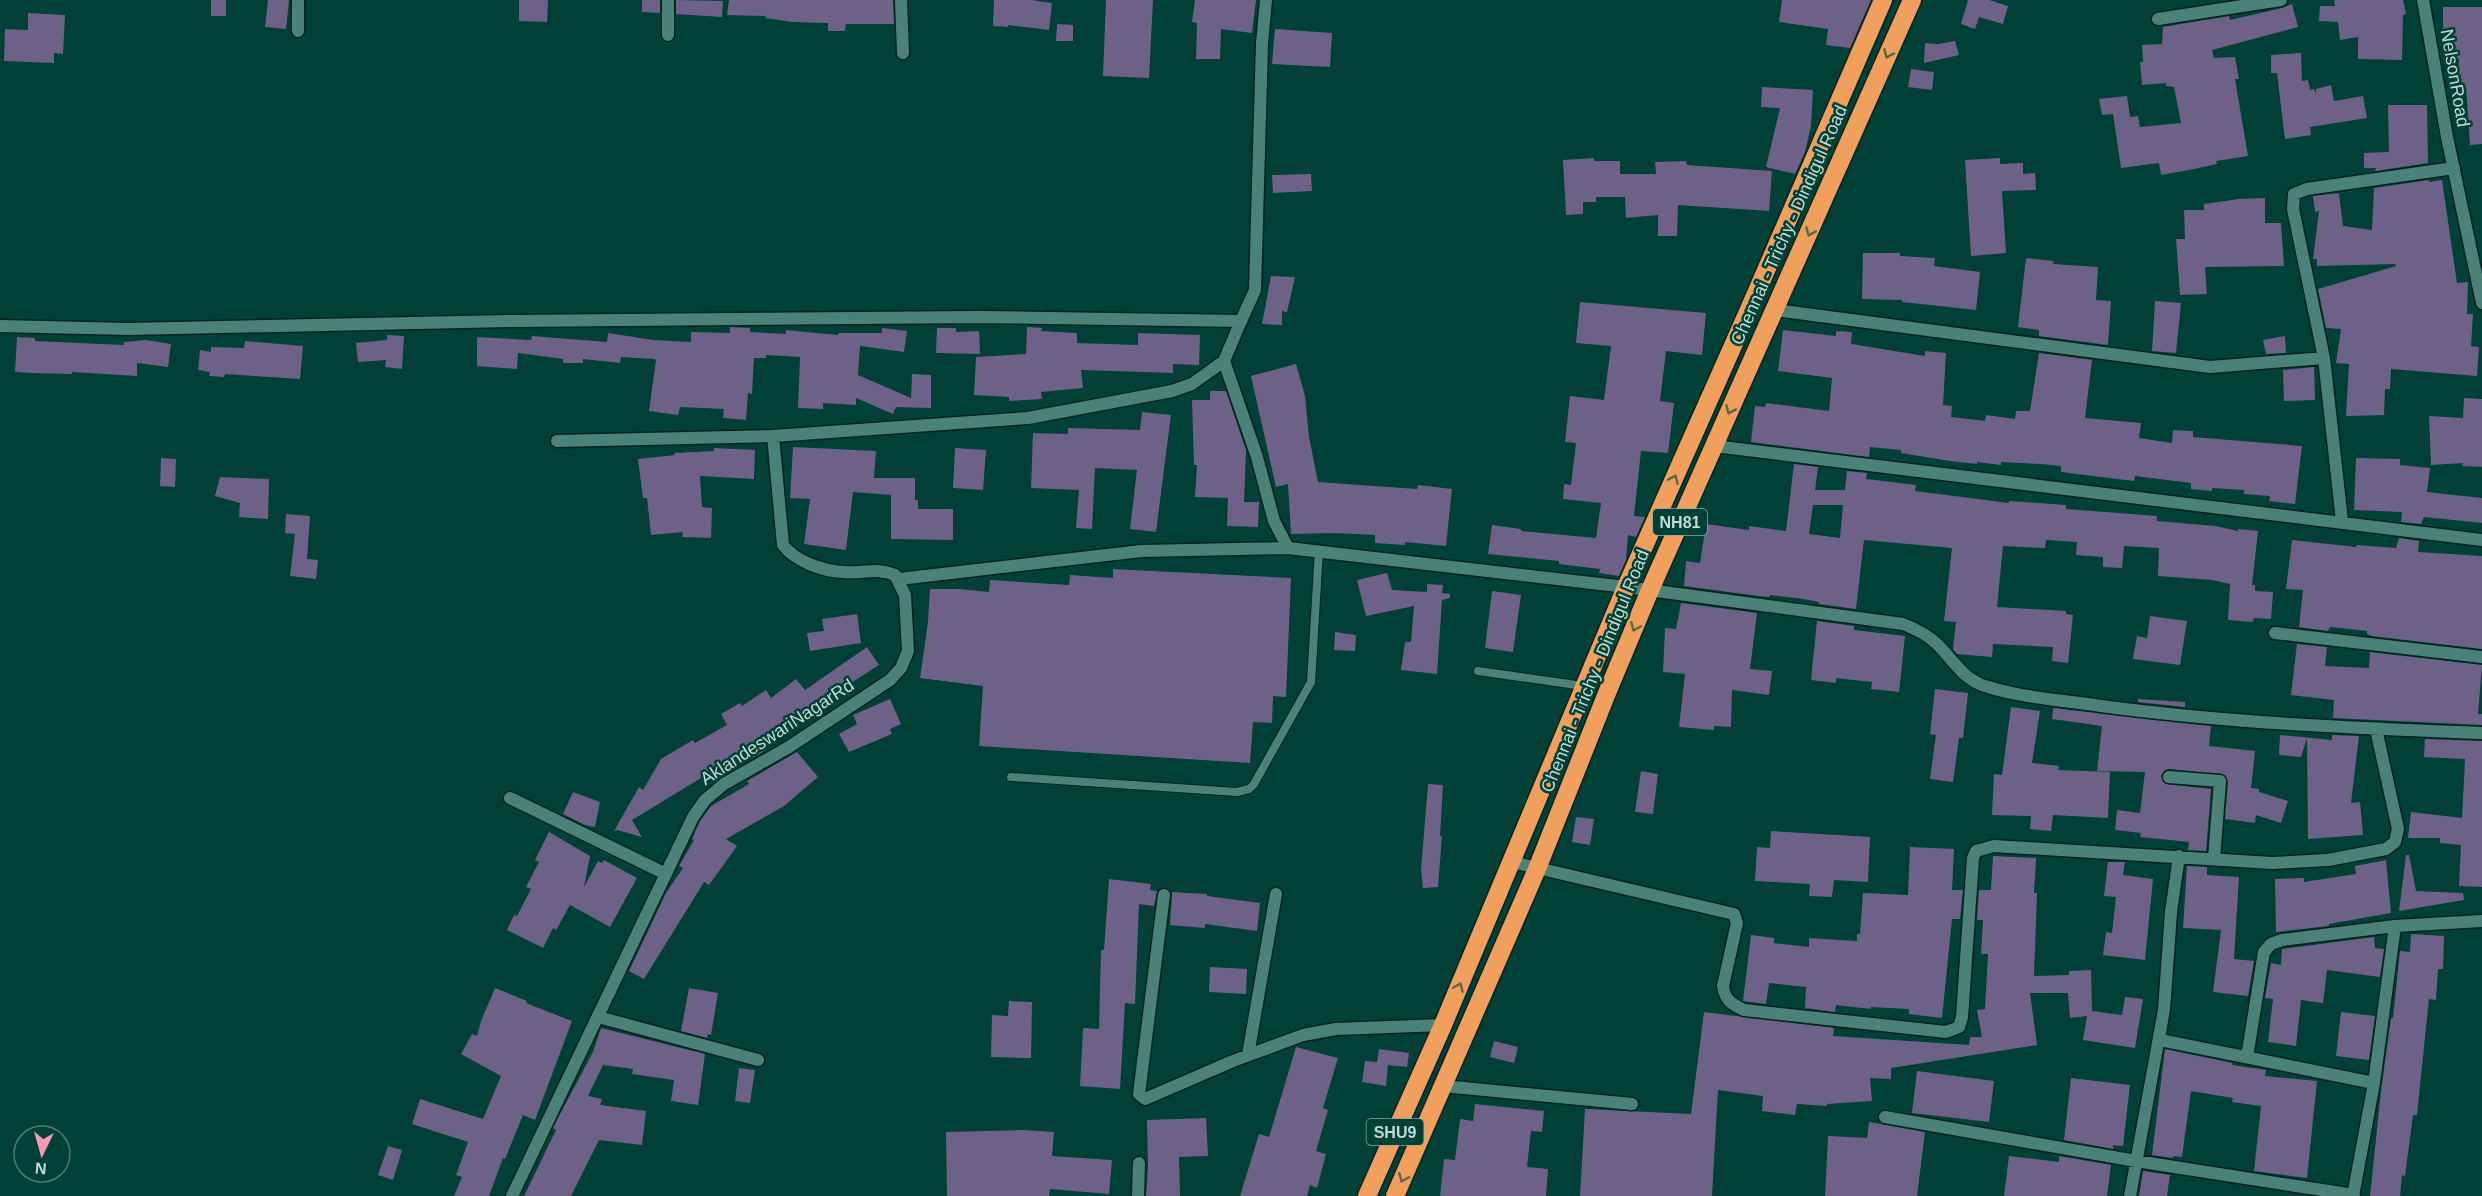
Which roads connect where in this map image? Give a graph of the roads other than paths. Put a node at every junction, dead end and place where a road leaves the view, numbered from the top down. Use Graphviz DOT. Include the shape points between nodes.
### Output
graph roads {
  1 [pos="298,0"];
  2 [pos="668,0"];
  3 [pos="901,0"];
  4 [pos="1266,0"];
  5 [pos="1883,0"];
  6 [pos="1912,0"];
  7 [pos="2281,0"];
  8 [pos="2423,0"];
  9 [pos="2158,19"];
  10 [pos="298,31"];
  11 [pos="668,35"];
  12 [pos="903,53"];
  13 [pos="2454,168"];
  14 [pos="2482,303"];
  15 [pos="1775,310"];
  16 [pos="1222,321"];
  17 [pos="1241,321"];
  18 [pos="0,326"];
  19 [pos="1230,347"];
  20 [pos="2324,357"];
  21 [pos="1224,361"];
  22 [pos="773,436"];
  23 [pos="557,441"];
  24 [pos="1714,446"];
  25 [pos="2342,521"];
  26 [pos="2482,540"];
  27 [pos="1287,548"];
  28 [pos="1319,550"];
  29 [pos="899,579"];
  30 [pos="1626,587"];
  31 [pos="1650,590"];
  32 [pos="2275,633"];
  33 [pos="2482,657"];
  34 [pos="1478,671"];
  35 [pos="1583,686"];
  36 [pos="2376,729"];
  37 [pos="2482,733"];
  38 [pos="1011,777"];
  39 [pos="2169,777"];
  40 [pos="510,798"];
  41 [pos="2179,856"];
  42 [pos="2214,859"];
  43 [pos="1512,862"];
  44 [pos="1537,869"];
  45 [pos="666,874"];
  46 [pos="1276,894"];
  47 [pos="1164,895"];
  48 [pos="2482,921"];
  49 [pos="2395,926"];
  50 [pos="598,1017"];
  51 [pos="1439,1033"];
  52 [pos="2160,1040"];
  53 [pos="1460,1049"];
  54 [pos="1248,1055"];
  55 [pos="2247,1057"];
  56 [pos="758,1060"];
  57 [pos="2374,1083"];
  58 [pos="1443,1086"];
  59 [pos="1632,1104"];
  60 [pos="1885,1117"];
  61 [pos="2136,1161"];
  62 [pos="1139,1163"];
  63 [pos="512,1196"];
  64 [pos="1138,1196"];
  65 [pos="1367,1196"];
  66 [pos="1395,1196"];
  67 [pos="2130,1196"];
  68 [pos="2354,1196"];
  1 -- 10 [label="street"];
  2 -- 11 [label="street"];
  3 -- 12 [label="street"];
  4 -- 17 [label="street" via="1254,290"];
  30 -- 5 [label="highway, Chennai - Trichy - Dindigul Road / SHU9, one-way"];
  6 -- 15 [label="highway, Chennai - Trichy - Dindigul Road / NH81, one-way"];
  7 -- 9 [label="street"];
  8 -- 13 [label="street, NelsonRoad"];
  13 -- 14 [label="street, NelsonRoad"];
  13 -- 20 [label="street" via="2294,194 2293,209"];
  15 -- 20 [label="street" via="2210,367"];
  15 -- 24 [label="highway, Chennai - Trichy - Dindigul Road / NH81, one-way"];
  16 -- 17 [label="street"];
  16 -- 18 [label="street" via="968,317 128,329"];
  16 -- 19 [label="street"];
  17 -- 19 [label="street"];
  19 -- 21 [label="street"];
  20 -- 25 [label="street"];
  21 -- 22 [label="street" via="1192,384 1172,391 1028,418"];
  21 -- 27 [label="street" via="1274,521"];
  22 -- 23 [label="street"];
  22 -- 29 [label="street" via="783,545 791,555 821,568 883,571"];
  24 -- 25 [label="street"];
  24 -- 31 [label="highway, Chennai - Trichy - Dindigul Road / NH81"];
  25 -- 26 [label="street"];
  27 -- 28 [label="street"];
  27 -- 29 [label="street" via="1141,551"];
  28 -- 30 [label="street"];
  28 -- 38 [label="lane" via="1311,682 1248,789 1236,792"];
  29 -- 45 [label="street, AklandeswariNagarRd" via="905,595 908,651 896,674 705,800"];
  30 -- 31 [label="street"];
  30 -- 35 [label="highway, Chennai - Trichy - Dindigul Road / SHU9"];
  31 -- 36 [label="street" via="1903,624 1936,643 1966,678 2007,693 2155,713"];
  31 -- 44 [label="highway, Chennai - Trichy - Dindigul Road / NH81, one-way"];
  32 -- 33 [label="street"];
  34 -- 35 [label="lane"];
  35 -- 43 [label="highway, Chennai - Trichy - Dindigul Road / SHU9"];
  36 -- 37 [label="street"];
  36 -- 42 [label="street" via="2398,829 2395,842 2386,849 2328,860 2272,863"];
  39 -- 42 [label="street" via="2220,781"];
  40 -- 45 [label="street"];
  41 -- 42 [label="street"];
  41 -- 44 [label="street" via="1994,846 1976,851 1962,1017 1959,1027 1946,1032 1744,1010 1730,1004 1723,986 1737,923 1734,914"];
  41 -- 52 [label="street"];
  43 -- 44 [label="street"];
  51 -- 43 [label="highway, Chennai - Trichy - Dindigul Road / SHU9, one-way"];
  44 -- 53 [label="highway, Chennai - Trichy - Dindigul Road / NH81"];
  45 -- 50 [label="street, AklandeswariNagarRd"];
  46 -- 54 [label="street"];
  47 -- 54 [label="street" via="1139,1096 1148,1099"];
  48 -- 49 [label="street"];
  49 -- 55 [label="street" via="2282,939 2271,944 2264,952"];
  49 -- 57 [label="street"];
  50 -- 56 [label="street"];
  50 -- 63 [label="street, AklandeswariNagarRd"];
  51 -- 54 [label="street" via="1319,1032"];
  51 -- 65 [label="highway, Chennai - Trichy - Dindigul Road / SHU9"];
  52 -- 55 [label="street"];
  52 -- 61 [label="street"];
  53 -- 58 [label="highway, Chennai - Trichy - Dindigul Road / SHU9"];
  55 -- 57 [label="street"];
  57 -- 68 [label="street"];
  58 -- 59 [label="street"];
  58 -- 66 [label="highway, Chennai - Trichy - Dindigul Road / SHU9, one-way"];
  60 -- 61 [label="street"];
  61 -- 67 [label="street"];
  61 -- 68 [label="street"];
  62 -- 64 [label="street"];
}
